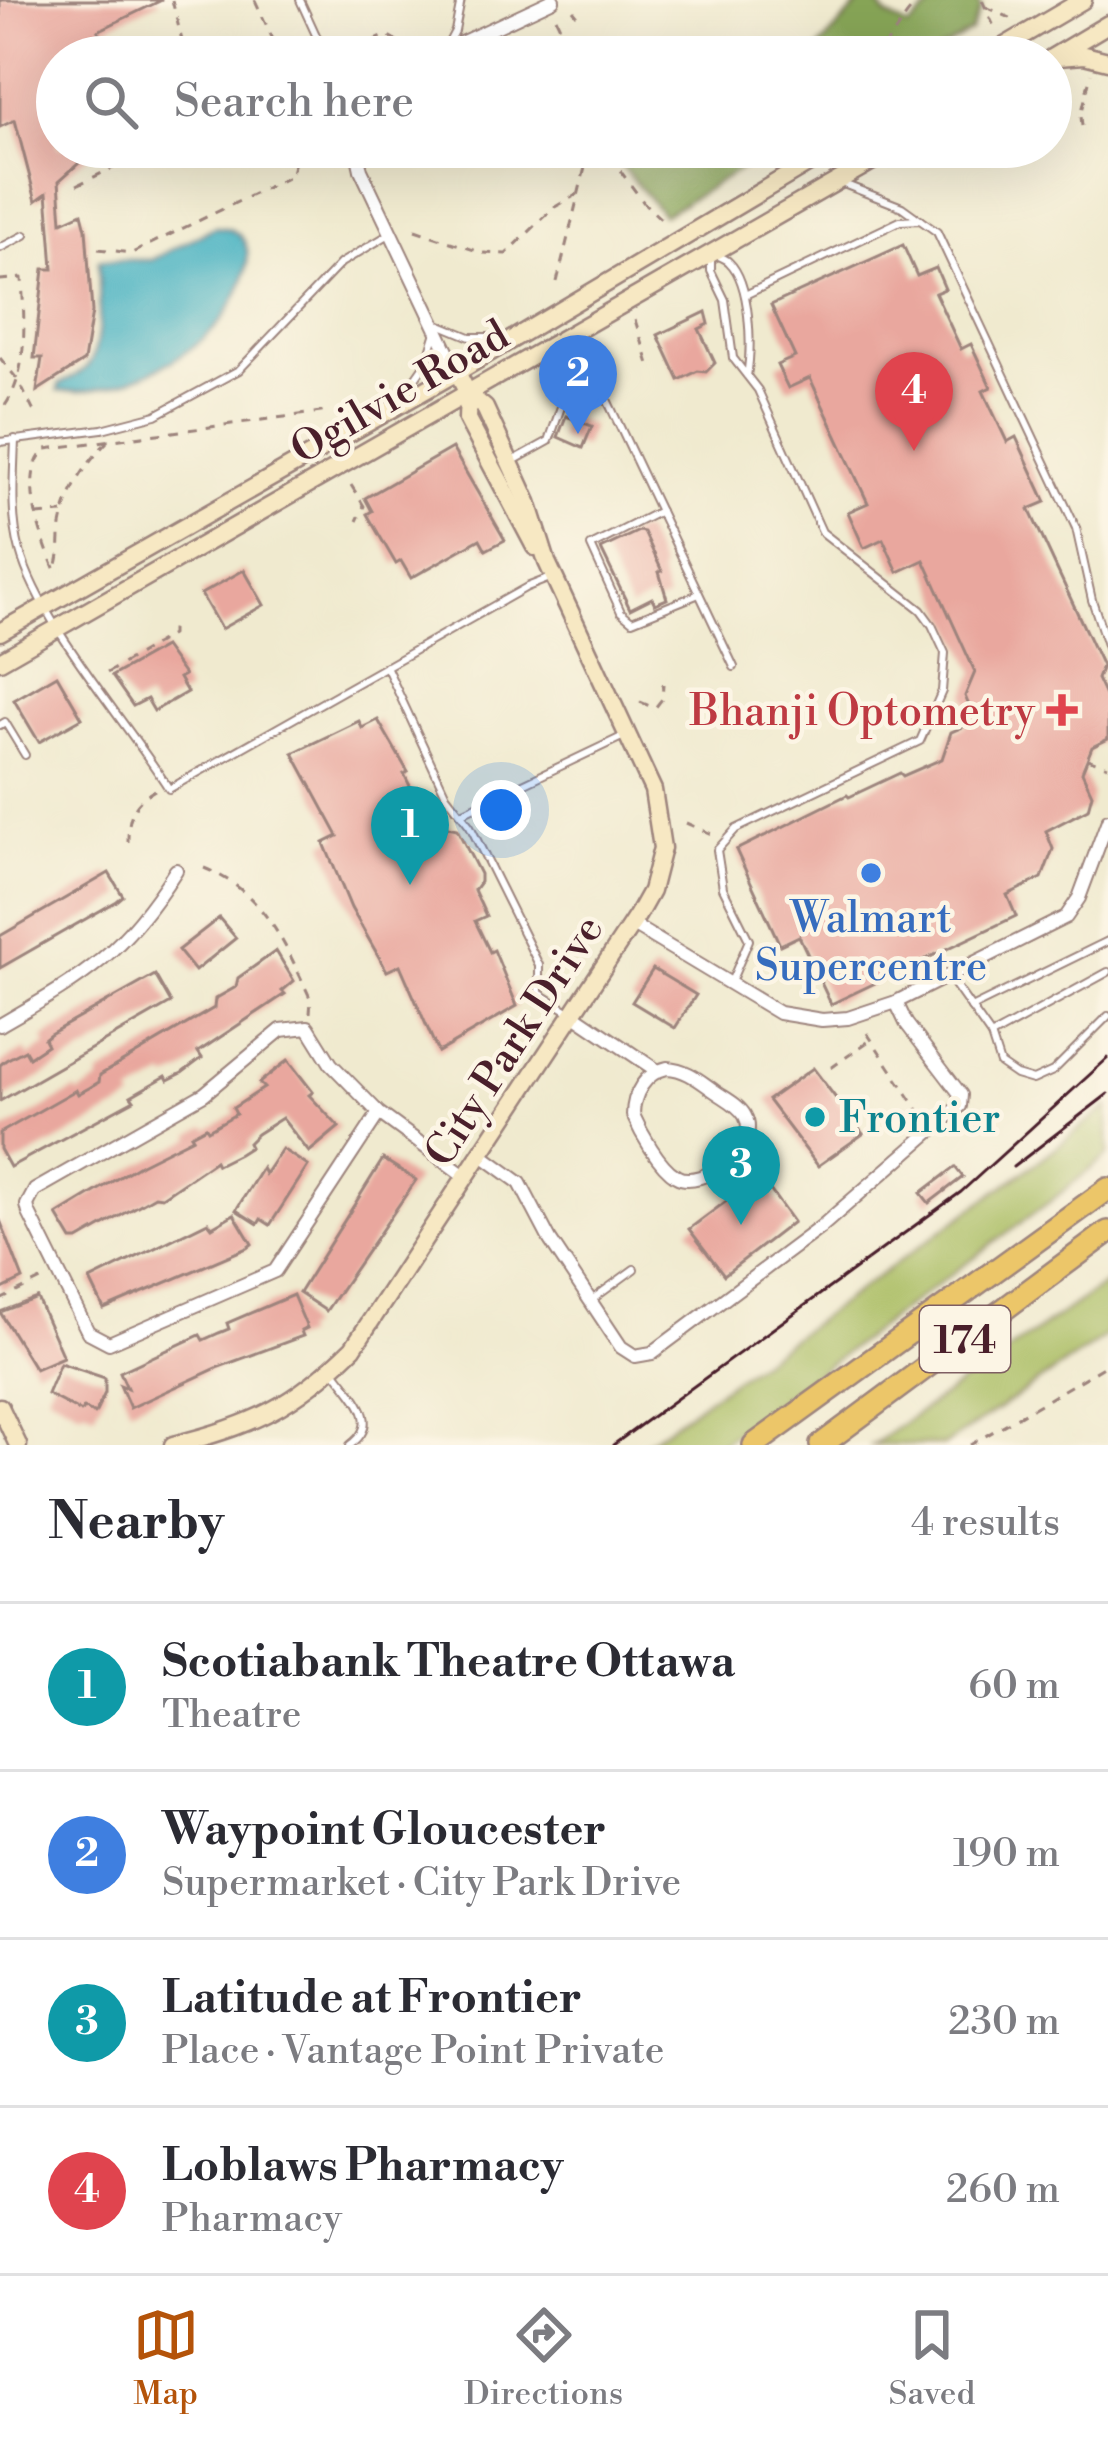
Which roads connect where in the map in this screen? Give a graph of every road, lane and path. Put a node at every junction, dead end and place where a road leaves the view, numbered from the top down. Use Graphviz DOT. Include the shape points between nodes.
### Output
graph roads {
  1 [pos="172,0"];
  2 [pos="255,0"];
  3 [pos="300,0"];
  4 [pos="460,0"];
  5 [pos="552,0"];
  6 [pos="922,0"];
  7 [pos="1083,0"];
  8 [pos="983,3"];
  9 [pos="556,18"];
  10 [pos="1021,22"];
  11 [pos="1108,24"];
  12 [pos="181,36"];
  13 [pos="271,36"];
  14 [pos="316,36"];
  15 [pos="451,36"];
  16 [pos="476,36"];
  17 [pos="564,36"];
  18 [pos="893,36"];
  19 [pos="998,36"];
  20 [pos="1022,36"];
  21 [pos="1072,45"];
  22 [pos="1072,57"];
  23 [pos="1101,63"];
  24 [pos="1082,126"];
  25 [pos="112,168"];
  26 [pos="294,168"];
  27 [pos="361,168"];
  28 [pos="586,168"];
  29 [pos="618,168"];
  30 [pos="800,168"];
  31 [pos="862,168"];
  32 [pos="838,182"];
  33 [pos="76,185"];
  34 [pos="578,194"];
  35 [pos="920,220"];
  36 [pos="664,222"];
  37 [pos="416,230"];
  38 [pos="391,233"];
  39 [pos="25,235"];
  40 [pos="0,248"];
  41 [pos="98,249"];
  42 [pos="711,253"];
  43 [pos="0,280"];
  44 [pos="557,282"];
  45 [pos="745,295"];
  46 [pos="635,320"];
  47 [pos="435,326"];
  48 [pos="513,337"];
  49 [pos="544,349"];
  50 [pos="0,358"];
  51 [pos="649,364"];
  52 [pos="457,372"];
  53 [pos="747,376"];
  54 [pos="17,380"];
  55 [pos="468,394"];
  56 [pos="570,399"];
  57 [pos="396,405"];
  58 [pos="328,411"];
  59 [pos="0,412"];
  60 [pos="36,416"];
  61 [pos="15,439"];
  62 [pos="0,442"];
  63 [pos="107,442"];
  64 [pos="510,463"];
  65 [pos="351,485"];
  66 [pos="660,511"];
  67 [pos="65,513"];
  68 [pos="37,515"];
  69 [pos="357,521"];
  70 [pos="550,569"];
  71 [pos="699,593"];
  72 [pos="46,605"];
  73 [pos="171,626"];
  74 [pos="59,628"];
  75 [pos="0,632"];
  76 [pos="1108,647"];
  77 [pos="0,661"];
  78 [pos="386,666"];
  79 [pos="734,667"];
  80 [pos="106,673"];
  81 [pos="663,684"];
  82 [pos="640,702"];
  83 [pos="945,711"];
  84 [pos="969,718"];
  85 [pos="0,725"];
  86 [pos="628,734"];
  87 [pos="25,755"];
  88 [pos="1088,759"];
  89 [pos="1108,766"];
  90 [pos="156,789"];
  91 [pos="462,813"];
  92 [pos="1108,820"];
  93 [pos="686,823"];
  94 [pos="716,836"];
  95 [pos="128,842"];
  96 [pos="204,868"];
  97 [pos="176,870"];
  98 [pos="632,925"];
  99 [pos="1108,941"];
  100 [pos="1108,972"];
  101 [pos="948,974"];
  102 [pos="730,985"];
  103 [pos="896,1002"];
  104 [pos="970,1009"];
  105 [pos="573,1014"];
  106 [pos="1108,1016"];
  107 [pos="0,1025"];
  108 [pos="312,1032"];
  109 [pos="991,1036"];
  110 [pos="831,1068"];
  111 [pos="662,1069"];
  112 [pos="379,1113"];
  113 [pos="931,1129"];
  114 [pos="480,1154"];
  115 [pos="1108,1174"];
  116 [pos="466,1178"];
  117 [pos="1108,1189"];
  118 [pos="1108,1232"];
  119 [pos="634,1269"];
  120 [pos="58,1272"];
  121 [pos="964,1292"];
  122 [pos="0,1300"];
  123 [pos="590,1301"];
  124 [pos="1108,1364"];
  125 [pos="332,1368"];
  126 [pos="0,1407"];
  127 [pos="225,1439"];
  128 [pos="12,1443"];
  129 [pos="173,1445"];
  130 [pos="350,1445"];
  131 [pos="754,1445"];
  132 [pos="821,1445"];
  133 [pos="970,1445"];
  1 -- 12 [label="path"];
  2 -- 13 [label="path"];
  3 -- 14 [label="lane"];
  4 -- 15 [label="lane"];
  5 -- 16 [label="street"];
  6 -- 18 [label="path"];
  7 -- 20 [label="main road"];
  8 -- 10 [label="path"];
  8 -- 19 [label="path"];
  9 -- 17 [label="path"];
  11 -- 21 [label="main road"];
  22 -- 23 [label="main road"];
  23 -- 24 [label="path" via="1085,94"];
  25 -- 33 [label="path"];
  26 -- 41 [label="path" via="292,176 132,253"];
  27 -- 38 [label="street, City Park Drive"];
  28 -- 34 [label="path"];
  29 -- 36 [label="path"];
  30 -- 48 [label="main road, Ogilvie Road"];
  31 -- 32 [label="main road, Ogilvie Road"];
  32 -- 35 [label="lane"];
  32 -- 42 [label="main road, Ogilvie Road"];
  34 -- 37 [label="path" via="506,254"];
  34 -- 44 [label="path"];
  35 -- 45 [label="lane" via="900,221"];
  35 -- 76 [label="lane" via="937,232 1076,528"];
  38 -- 47 [label="street, City Park Drive"];
  38 -- 61 [label="lane" via="341,263 239,370 156,415"];
  39 -- 40 [label="lane"];
  42 -- 45 [label="lane" via="730,262"];
  42 -- 49 [label="main road, Ogilvie Road"];
  42 -- 53 [label="lane" via="733,358"];
  43 -- 54 [label="path" via="22,278"];
  45 -- 53 [label="lane"];
  46 -- 51 [label="path"];
  47 -- 48 [label="lane" via="470,337"];
  47 -- 52 [label="street, City Park Drive"];
  47 -- 57 [label="lane" via="428,362"];
  48 -- 52 [label="main road, Ogilvie Road"];
  49 -- 55 [label="main road, Ogilvie Road"];
  49 -- 56 [label="lane"];
  50 -- 54 [label="path"];
  52 -- 55 [label="main road, City Park Drive"];
  52 -- 57 [label="main road, Ogilvie Road"];
  53 -- 102 [label="lane" via="822,532 921,610 945,653 942,691 920,741 736,829 717,850 723,888 749,940"];
  54 -- 59 [label="path"];
  54 -- 60 [label="path"];
  55 -- 64 [label="main road, City Park Drive" via="485,409"];
  55 -- 70 [label="main road, City Park Drive" via="467,419"];
  55 -- 74 [label="main road, Ogilvie Road"];
  56 -- 64 [label="lane" via="549,441"];
  56 -- 66 [label="lane" via="601,387"];
  57 -- 72 [label="main road, Ogilvie Road"];
  58 -- 63 [label="path"];
  61 -- 62 [label="lane"];
  61 -- 72 [label="lane" via="18,546"];
  63 -- 67 [label="path"];
  63 -- 68 [label="path" via="46,449 36,458"];
  64 -- 70 [label="main road, City Park Drive"];
  65 -- 69 [label="path" via="364,506"];
  66 -- 71 [label="lane"];
  66 -- 71 [label="lane" via="591,545 621,612 632,622"];
  67 -- 68 [label="path"];
  67 -- 68 [label="path" via="55,570"];
  70 -- 78 [label="lane"];
  70 -- 86 [label="main road, City Park Drive"];
  71 -- 79 [label="lane"];
  72 -- 74 [label="lane"];
  72 -- 75 [label="main road, Ogilvie Road"];
  73 -- 80 [label="path" via="171,635"];
  74 -- 77 [label="main road, Ogilvie Road"];
  74 -- 78 [label="lane" via="169,789"];
  78 -- 91 [label="lane"];
  81 -- 82 [label="path" via="655,708"];
  83 -- 84 [label="path"];
  85 -- 87 [label="lane"];
  86 -- 91 [label="lane"];
  86 -- 98 [label="main road, City Park Drive" via="653,790 662,848"];
  88 -- 89 [label="path"];
  90 -- 95 [label="path" via="135,804"];
  91 -- 105 [label="lane" via="539,965 539,993"];
  92 -- 101 [label="street" via="1066,917"];
  93 -- 94 [label="path"];
  96 -- 108 [label="path" via="245,890 271,918 311,1000"];
  97 -- 107 [label="street" via="121,945"];
  98 -- 102 [label="street"];
  98 -- 105 [label="main road, City Park Drive"];
  99 -- 104 [label="lane"];
  100 -- 109 [label="lane"];
  101 -- 103 [label="street"];
  101 -- 104 [label="lane"];
  102 -- 103 [label="street" via="779,1013 808,1018 848,1018"];
  103 -- 113 [label="street" via="961,1095 960,1106"];
  104 -- 109 [label="lane"];
  105 -- 111 [label="street"];
  105 -- 114 [label="main road, City Park Drive"];
  106 -- 109 [label="lane" via="1053,1071 1033,1080 1000,1064"];
  108 -- 112 [label="street"];
  108 -- 120 [label="street" via="281,1030 204,1094 35,1190 29,1214"];
  110 -- 113 [label="path" via="869,1036"];
  111 -- 111 [label="street" via="685,1071 740,1108 749,1132 736,1154 698,1179 672,1174 635,1120 638,1091"];
  112 -- 116 [label="street"];
  112 -- 120 [label="street" via="271,1274 109,1343 88,1332"];
  113 -- 123 [label="street" via="821,1227 652,1354 621,1347"];
  114 -- 116 [label="main road, City Park Drive"];
  114 -- 123 [label="street" via="520,1183"];
  115 -- 121 [label="highway"];
  116 -- 125 [label="main road, City Park Drive"];
  117 -- 121 [label="highway, 174"];
  118 -- 132 [label="highway, 174"];
  119 -- 123 [label="lane"];
  120 -- 122 [label="path"];
  121 -- 131 [label="highway, 174"];
  124 -- 133 [label="path"];
  125 -- 127 [label="main road, City Park Drive" via="297,1399"];
  125 -- 130 [label="lane" via="367,1424"];
  126 -- 128 [label="main road"];
  127 -- 129 [label="main road, City Park Drive"];
}
